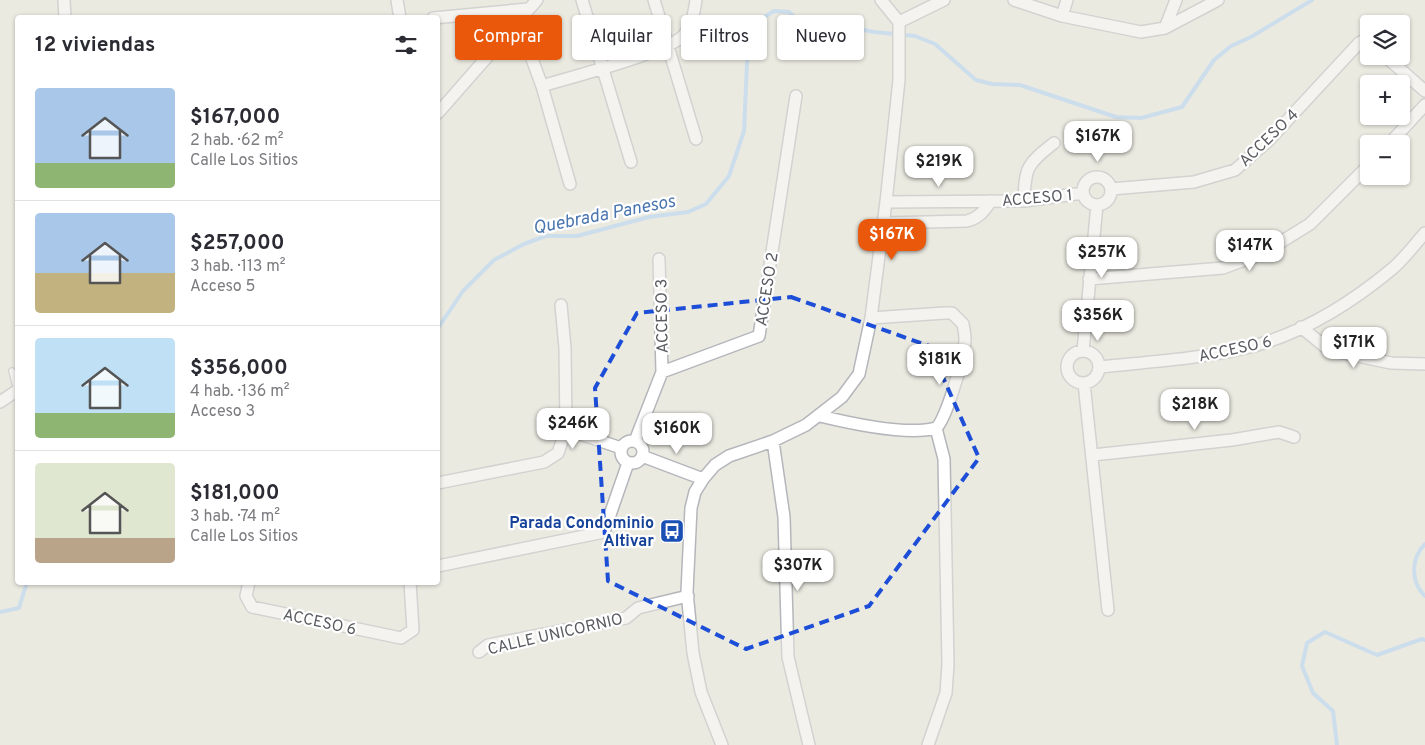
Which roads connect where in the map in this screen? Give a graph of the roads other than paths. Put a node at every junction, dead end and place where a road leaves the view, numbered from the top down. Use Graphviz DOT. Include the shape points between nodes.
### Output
graph roads {
  1 [pos="64,0"];
  2 [pos="397,0"];
  3 [pos="537,0"];
  4 [pos="582,0"];
  5 [pos="654,0"];
  6 [pos="696,0"];
  7 [pos="881,0"];
  8 [pos="944,0"];
  9 [pos="1014,0"];
  10 [pos="1067,0"];
  11 [pos="1176,0"];
  12 [pos="1218,0"];
  13 [pos="528,9"];
  14 [pos="65,15"];
  15 [pos="400,15"];
  16 [pos="659,15"];
  17 [pos="1062,16"];
  18 [pos="440,17"];
  19 [pos="899,22"];
  20 [pos="1166,28"];
  21 [pos="1360,42"];
  22 [pos="671,44"];
  23 [pos="671,55"];
  24 [pos="532,60"];
  25 [pos="624,60"];
  26 [pos="1395,65"];
  27 [pos="604,67"];
  28 [pos="542,86"];
  29 [pos="1425,91"];
  30 [pos="453,93"];
  31 [pos="440,95"];
  32 [pos="796,96"];
  33 [pos="1425,105"];
  34 [pos="440,110"];
  35 [pos="1397,135"];
  36 [pos="696,139"];
  37 [pos="1054,143"];
  38 [pos="631,162"];
  39 [pos="1360,174"];
  40 [pos="570,184"];
  41 [pos="1111,188"];
  42 [pos="1083,193"];
  43 [pos="991,201"];
  44 [pos="1024,201"];
  45 [pos="886,202"];
  46 [pos="1097,205"];
  47 [pos="884,223"];
  48 [pos="1425,233"];
  49 [pos="659,259"];
  50 [pos="1088,278"];
  51 [pos="560,305"];
  52 [pos="871,318"];
  53 [pos="1301,327"];
  54 [pos="1083,351"];
  55 [pos="1425,364"];
  56 [pos="1098,367"];
  57 [pos="12,371"];
  58 [pos="662,372"];
  59 [pos="15,382"];
  60 [pos="1084,383"];
  61 [pos="15,391"];
  62 [pos="0,402"];
  63 [pos="820,416"];
  64 [pos="936,428"];
  65 [pos="566,429"];
  66 [pos="1294,436"];
  67 [pos="636,441"];
  68 [pos="773,441"];
  69 [pos="621,448"];
  70 [pos="1093,455"];
  71 [pos="642,456"];
  72 [pos="628,463"];
  73 [pos="703,479"];
  74 [pos="440,483"];
  75 [pos="440,566"];
  76 [pos="248,585"];
  77 [pos="410,585"];
  78 [pos="688,596"];
  79 [pos="1108,610"];
  80 [pos="479,652"];
  81 [pos="722,745"];
  82 [pos="809,745"];
  83 [pos="928,745"];
  1 -- 14 [label="street"];
  2 -- 15 [label="street"];
  3 -- 13 [label="street"];
  4 -- 27 [label="street"];
  5 -- 16 [label="street"];
  6 -- 22 [label="street" via="691,24 685,34"];
  7 -- 19 [label="street"];
  8 -- 19 [label="street"];
  9 -- 17 [label="street"];
  10 -- 17 [label="street"];
  11 -- 20 [label="street"];
  12 -- 20 [label="street"];
  13 -- 18 [label="street"];
  13 -- 30 [label="street"];
  17 -- 20 [label="street" via="1141,32"];
  19 -- 45 [label="street" via="899,80"];
  21 -- 41 [label="street, ACCESO 4" via="1269,140 1235,170 1194,182"];
  23 -- 36 [label="street"];
  24 -- 28 [label="street"];
  25 -- 27 [label="street"];
  26 -- 29 [label="street"];
  27 -- 28 [label="street"];
  27 -- 38 [label="street"];
  28 -- 40 [label="street"];
  30 -- 31 [label="street"];
  30 -- 34 [label="street"];
  32 -- 58 [label="street, ACCESO 2" via="759,336"];
  33 -- 35 [label="street"];
  37 -- 44 [label="street" via="1035,157 1026,171"];
  39 -- 50 [label="street" via="1310,224 1262,253 1223,268"];
  41 -- 42 [label="street" via="1107,180 1097,176 1085,183"];
  41 -- 46 [label="street" via="1106,202"];
  42 -- 44 [label="street, ACCESO 1"];
  42 -- 46 [label="street" via="1087,201"];
  43 -- 44 [label="street, ACCESO 1"];
  43 -- 45 [label="street, ACCESO 1"];
  43 -- 47 [label="street, ACCESO 1" via="975,219 967,221"];
  45 -- 47 [label="street"];
  46 -- 50 [label="street"];
  47 -- 52 [label="street"];
  48 -- 53 [label="street, ACCESO 6" via="1393,268 1337,309"];
  49 -- 58 [label="street, ACCESO 3"];
  50 -- 54 [label="street"];
  51 -- 65 [label="street" via="565,348"];
  52 -- 63 [label="street" via="859,374 842,397"];
  52 -- 64 [label="street" via="952,313 963,324 965,341 944,416"];
  53 -- 55 [label="street" via="1330,350 1391,363"];
  53 -- 56 [label="street, ACCESO 6" via="1280,338 1245,348 1203,356"];
  54 -- 56 [label="street" via="1092,354"];
  54 -- 60 [label="street" via="1073,354 1066,367 1074,380"];
  56 -- 60 [label="street" via="1096,376"];
  57 -- 59 [label="lane"];
  58 -- 67 [label="street"];
  60 -- 70 [label="street"];
  61 -- 62 [label="street"];
  63 -- 64 [label="street" via="914,431"];
  63 -- 68 [label="street"];
  64 -- 83 [label="street" via="944,459 948,664 946,693"];
  65 -- 69 [label="street"];
  65 -- 74 [label="street" via="558,453 544,462"];
  66 -- 70 [label="street" via="1279,432"];
  67 -- 69 [label="street" via="628,441"];
  67 -- 71 [label="street" via="641,445"];
  68 -- 73 [label="street" via="729,456 715,465"];
  68 -- 82 [label="street" via="784,517 788,657"];
  69 -- 72 [label="street" via="622,458"];
  70 -- 79 [label="street"];
  71 -- 72 [label="street" via="638,461"];
  71 -- 73 [label="street"];
  72 -- 75 [label="street" via="604,532"];
  73 -- 78 [label="street" via="691,508"];
  76 -- 77 [label="street, ACCESO 6" via="246,596 252,607 401,638 413,630"];
  78 -- 80 [label="street, CALLE UNICORNIO" via="638,608 626,618 488,645"];
  78 -- 81 [label="street" via="693,653 701,692"];
}
